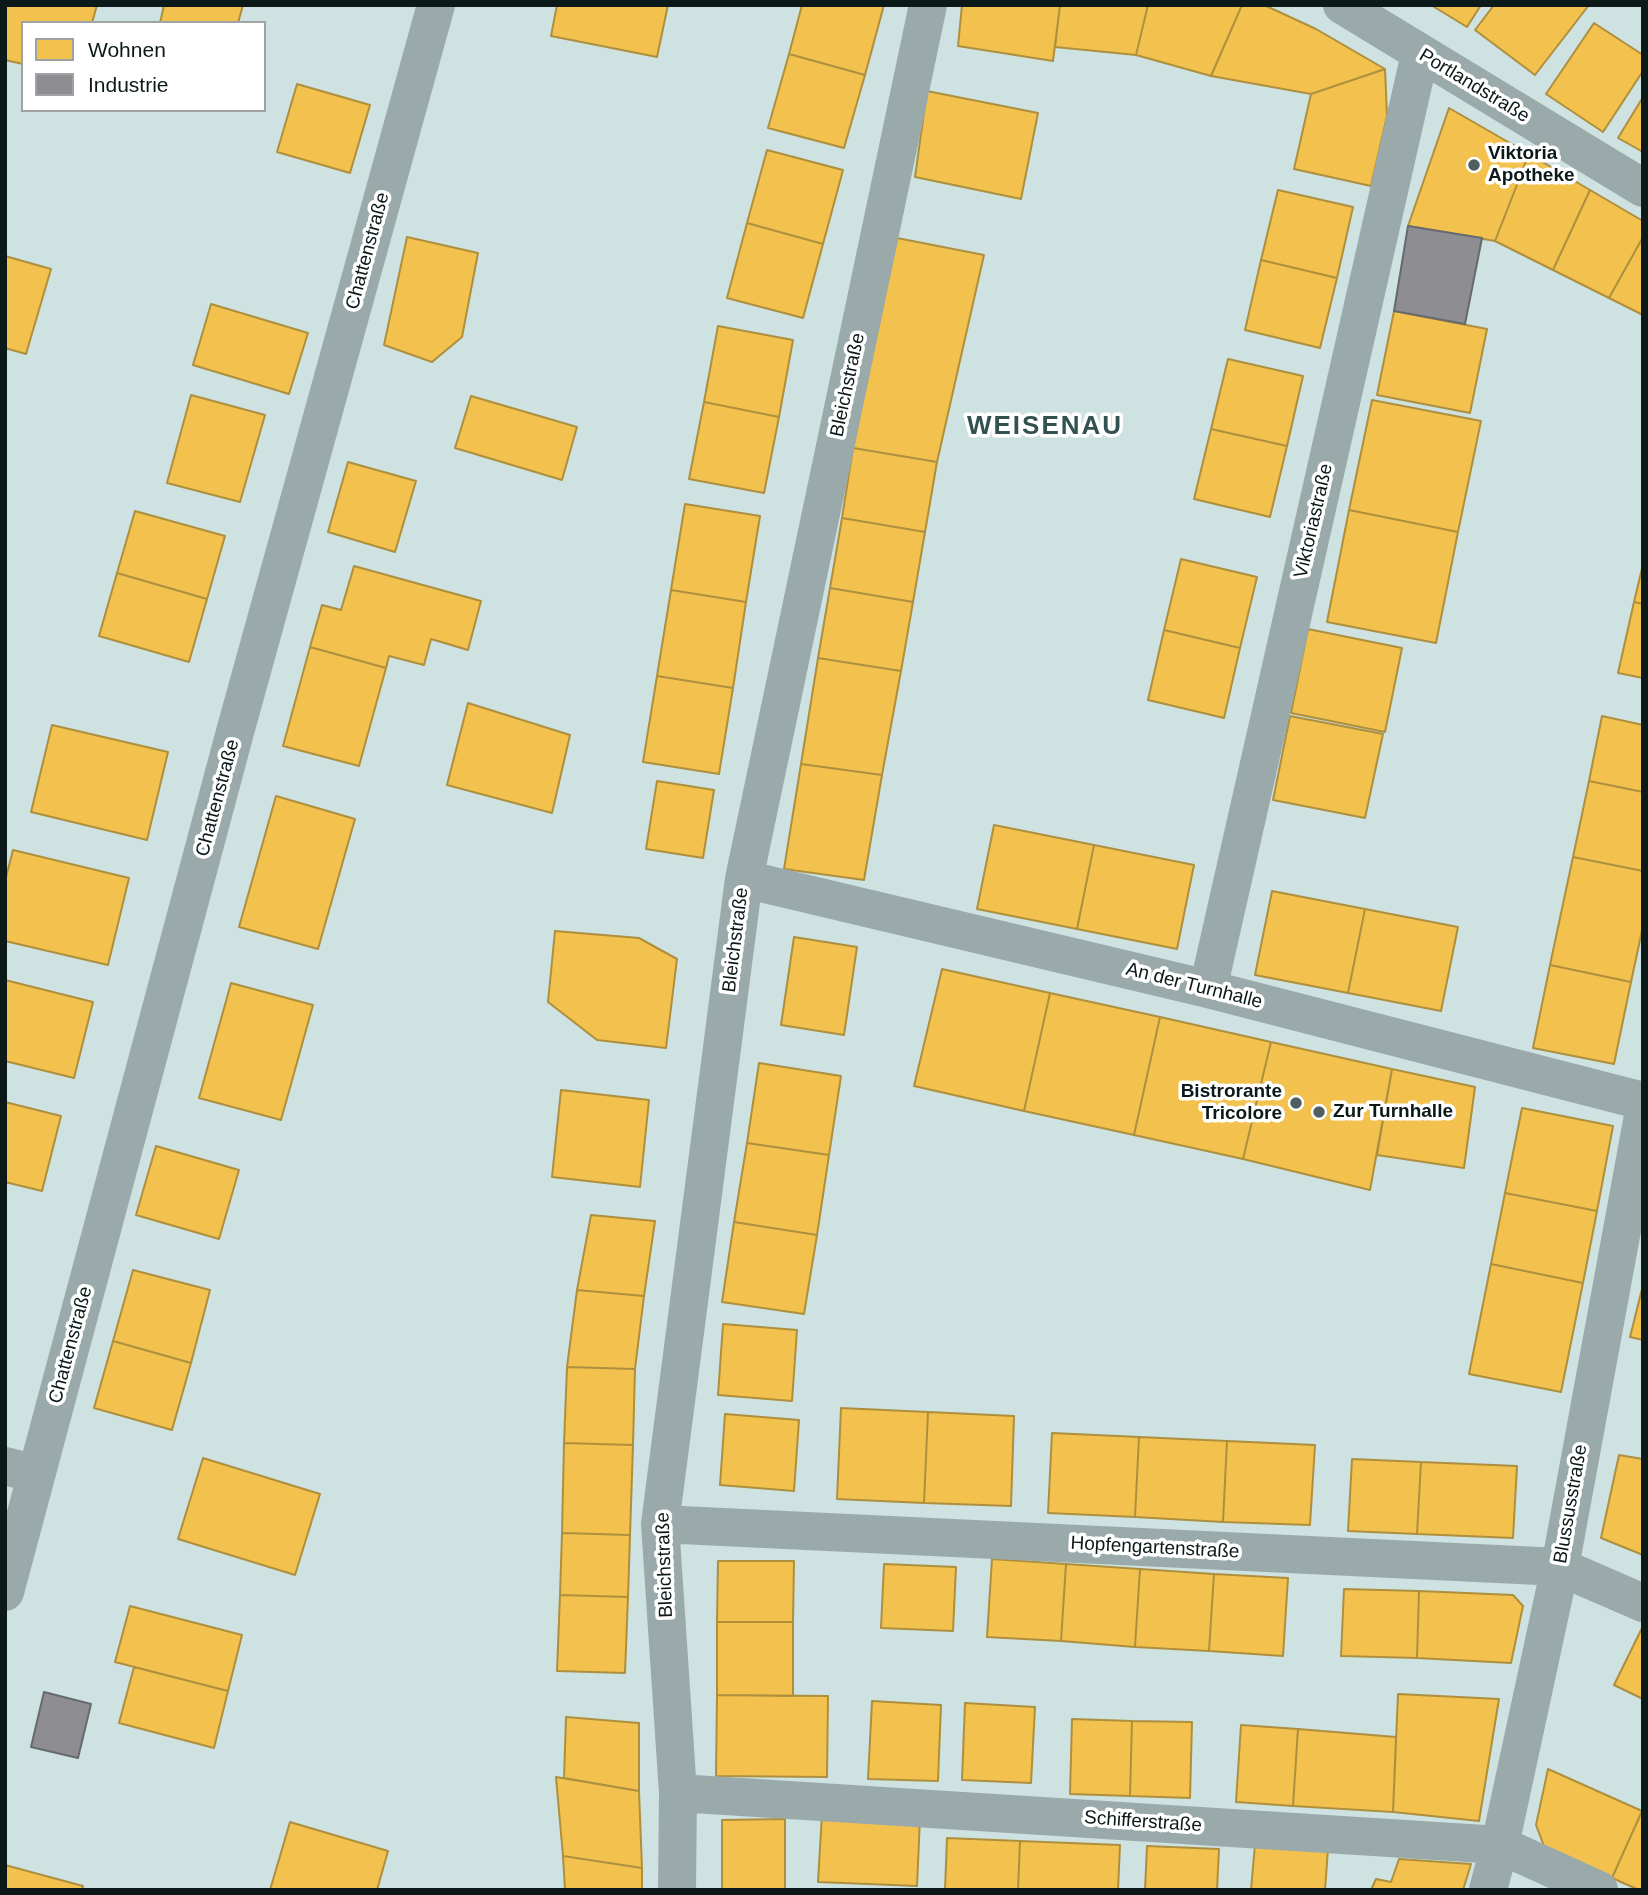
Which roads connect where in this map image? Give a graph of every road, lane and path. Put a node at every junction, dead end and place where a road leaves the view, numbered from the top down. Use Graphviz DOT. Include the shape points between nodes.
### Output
graph roads {
  1 [pos="436,5"];
  2 [pos="928,5"];
  3 [pos="1354,8"];
  4 [pos="1420,54"];
  5 [pos="1643,188"];
  6 [pos="744,879"];
  7 [pos="1208,989"];
  8 [pos="1643,1101"];
  9 [pos="1643,1116"];
  10 [pos="21,1470"];
  11 [pos="660,1524"];
  12 [pos="1560,1567"];
  13 [pos="5,1592"];
  14 [pos="1643,1604"];
  15 [pos="677,1793"];
  16 [pos="1500,1845"];
  17 [pos="677,1890"];
  18 [pos="1488,1890"];
  19 [pos="1599,1890"];
  1 -- 10 [label="street, Chattenstraße" via="235,732"];
  2 -- 6 [label="street, Bleichstraße"];
  3 -- 4 [label="street, Portlandstraße"];
  4 -- 5 [label="street, Portlandstraße"];
  4 -- 7 [label="street, Viktoriastraße"];
  6 -- 7 [label="street, An der Turnhalle"];
  6 -- 11 [label="street, Bleichstraße"];
  7 -- 8 [label="street, An der Turnhalle"];
  9 -- 12 [label="street, Blussusstraße"];
  10 -- 13 [label="street, Chattenstraße"];
  11 -- 12 [label="street, Hopfengartenstraße"];
  11 -- 15 [label="street, Bleichstraße"];
  12 -- 14 [label="street, Hopfengartenstraße"];
  12 -- 16 [label="street, Blussusstraße"];
  15 -- 16 [label="street, Schifferstraße"];
  15 -- 17 [label="street, Bleichstraße"];
  16 -- 18 [label="street, Blussusstraße"];
  16 -- 19 [label="street, Schifferstraße"];
}
